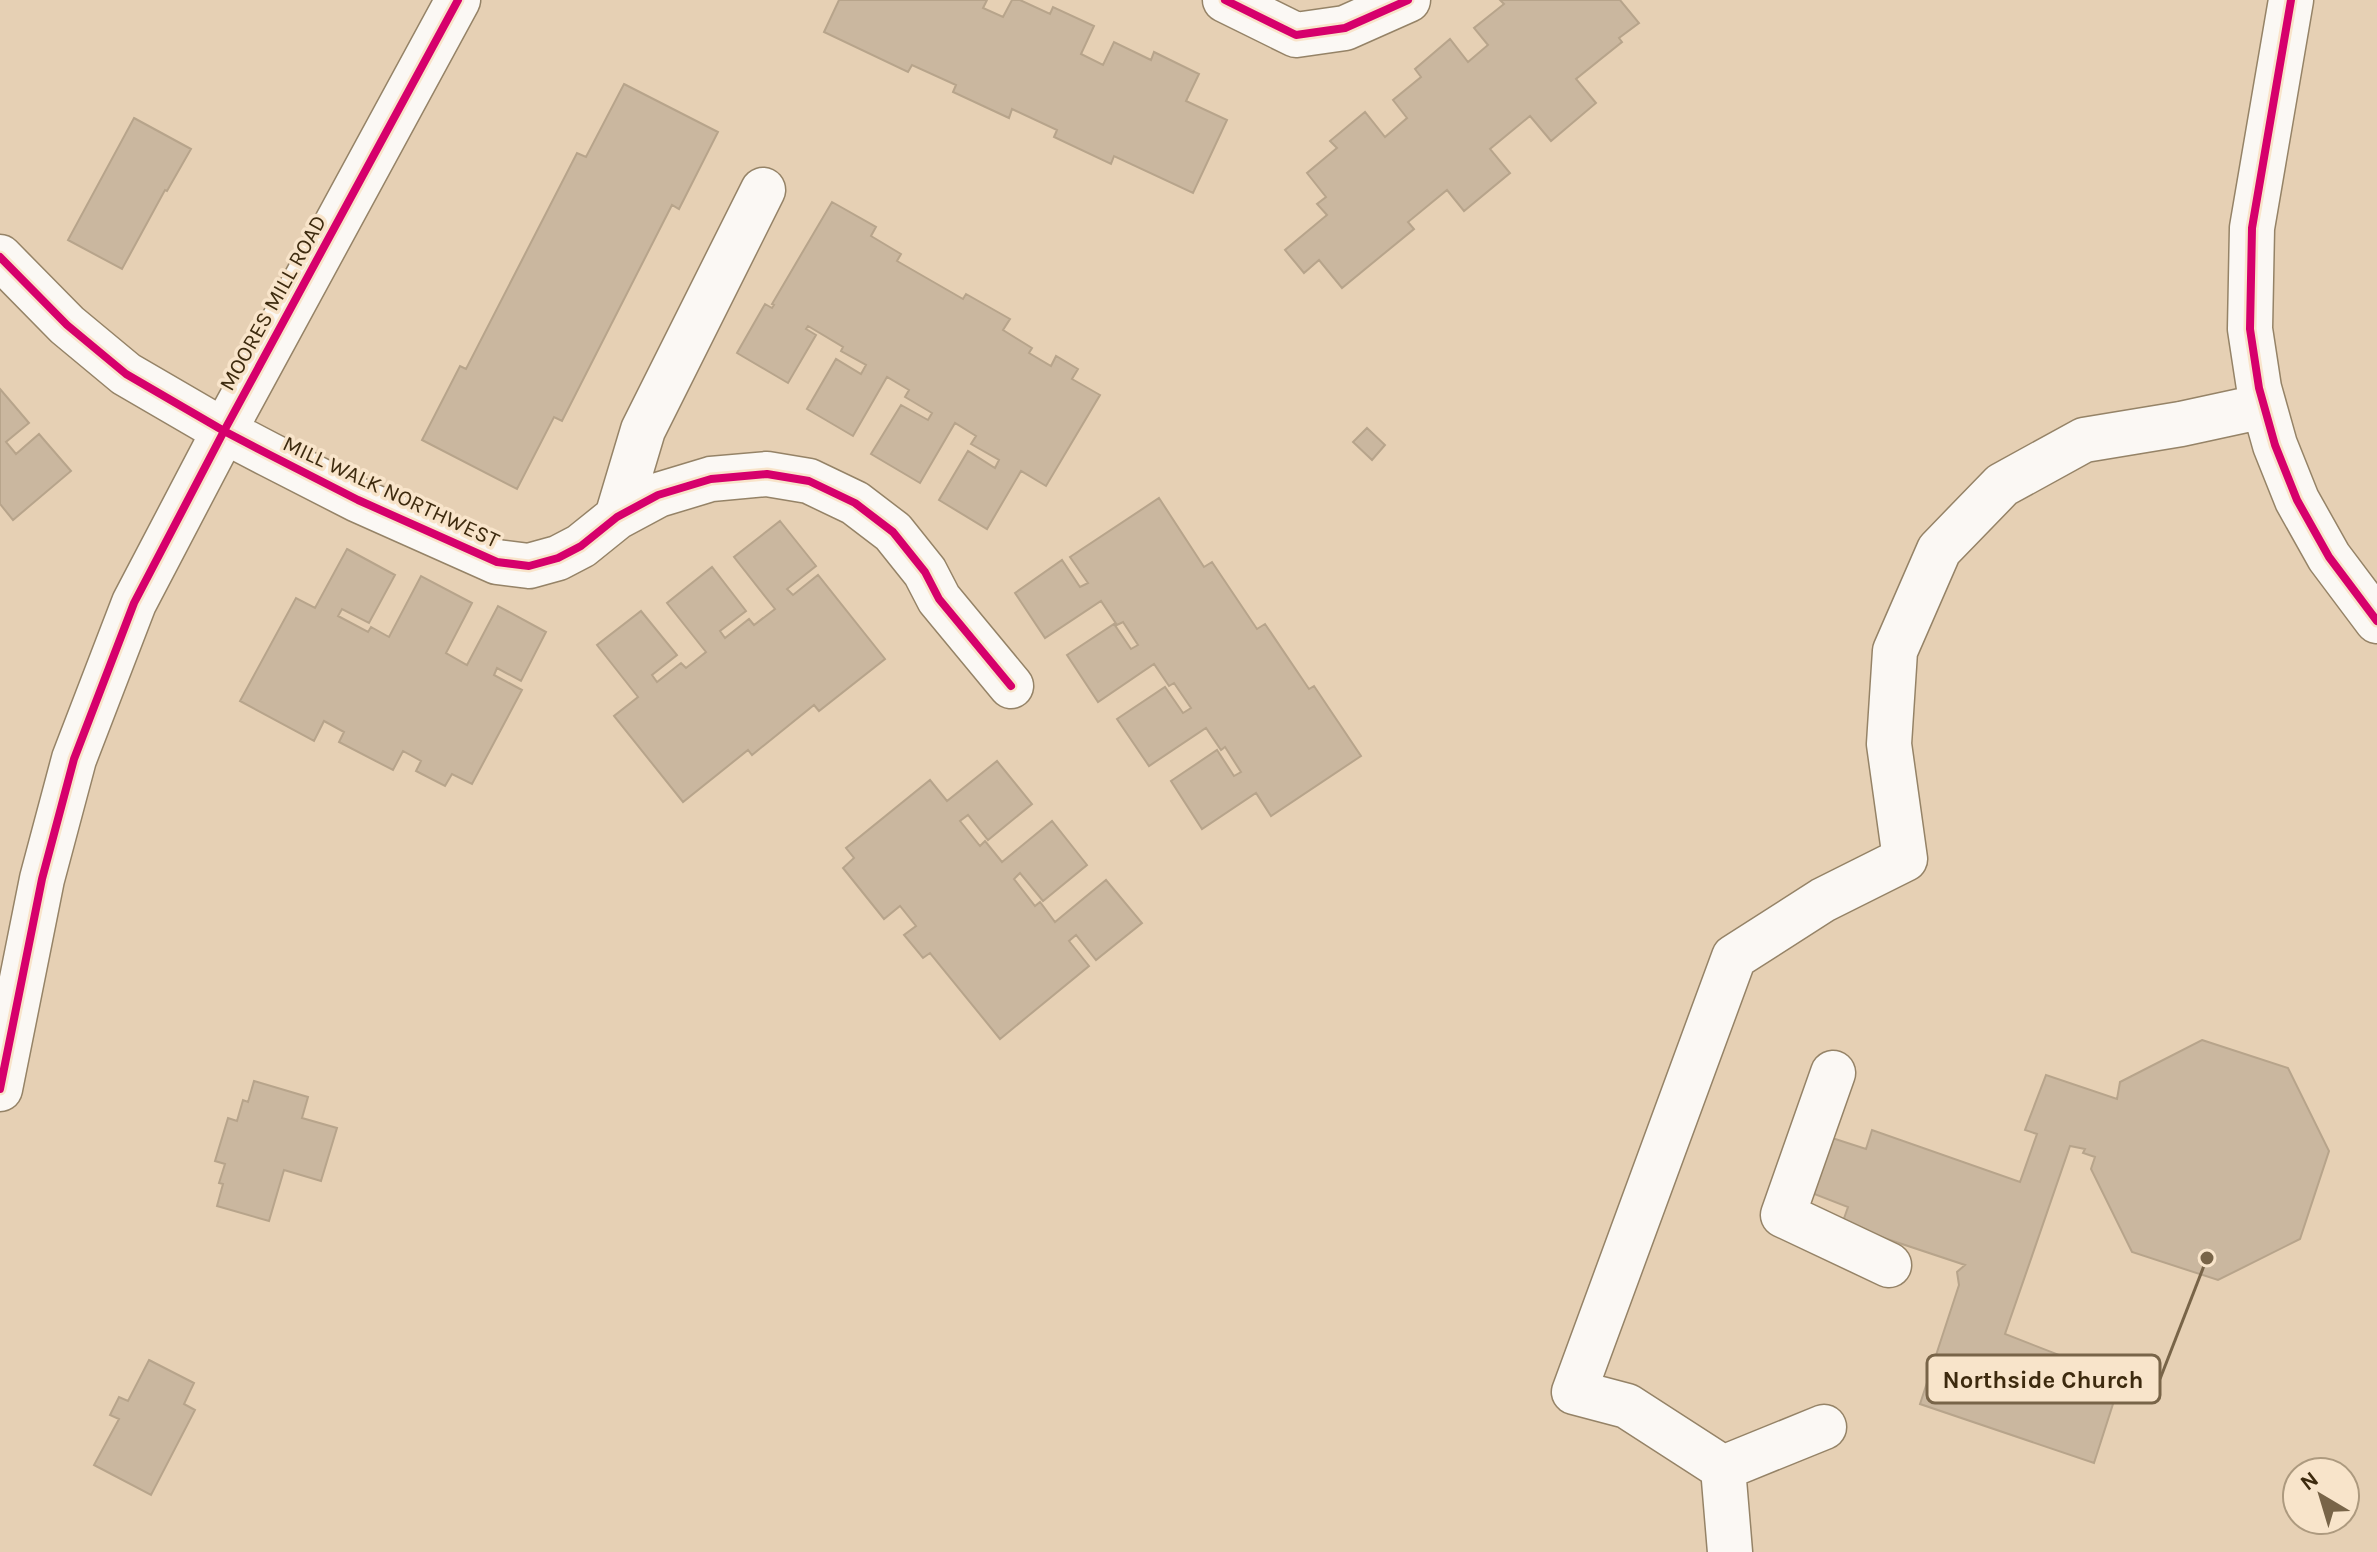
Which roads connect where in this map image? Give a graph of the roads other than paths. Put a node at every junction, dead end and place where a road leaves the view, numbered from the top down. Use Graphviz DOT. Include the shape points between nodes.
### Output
graph roads {
  1 [pos="458,0"];
  2 [pos="1225,0"];
  3 [pos="1408,0"];
  4 [pos="2291,0"];
  5 [pos="763,190"];
  6 [pos="0,257"];
  7 [pos="2264,406"];
  8 [pos="224,431"];
  9 [pos="617,517"];
  10 [pos="2377,621"];
  11 [pos="1011,686"];
  12 [pos="1833,1073"];
  13 [pos="0,1089"];
  14 [pos="1889,1265"];
  15 [pos="1824,1427"];
  16 [pos="1723,1468"];
  17 [pos="1730,1552"];
  1 -- 8 [label="street, MOORES MILL ROAD"];
  2 -- 3 [label="street" via="1296,35 1345,28"];
  4 -- 7 [label="street" via="2252,228 2250,329"];
  5 -- 9 [label="street" via="643,430"];
  6 -- 8 [label="street, MILL WALK NORTHWEST" via="67,325 126,374"];
  7 -- 10 [label="street" via="2297,500 2329,557"];
  7 -- 16 [label="street" via="2084,440 2002,485 1939,550 1895,651 1889,744 1905,859 1823,900 1734,957 1574,1392 1627,1406"];
  8 -- 9 [label="street, MILL WALK NORTHWEST" via="358,500 497,562 529,566 558,558"];
  8 -- 13 [label="street, MOORES MILL ROAD" via="134,603 74,759 42,879"];
  9 -- 11 [label="street, MILL WALK NORTHWEST" via="658,495 711,479 767,474 809,481 855,503 893,532 939,599"];
  12 -- 14 [label="street" via="1783,1215"];
  15 -- 16 [label="street"];
  16 -- 17 [label="street"];
}
